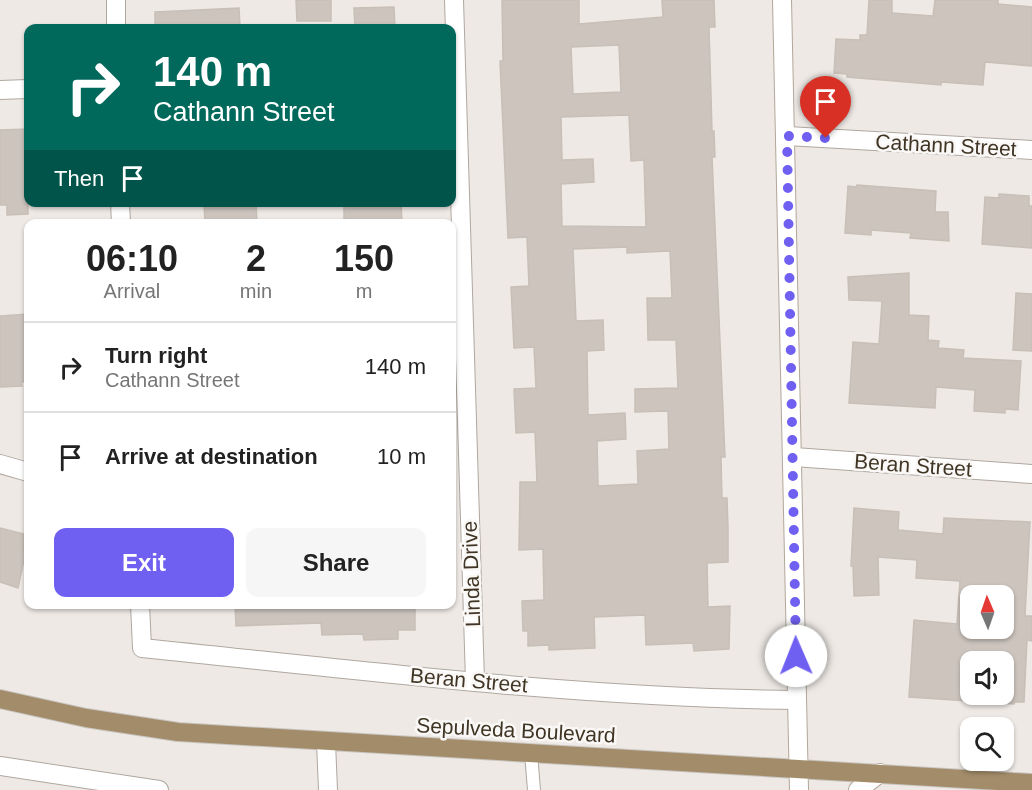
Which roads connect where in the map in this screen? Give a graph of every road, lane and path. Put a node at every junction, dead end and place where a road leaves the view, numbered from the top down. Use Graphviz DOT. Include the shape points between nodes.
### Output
graph roads {
  1 [pos="116,0"];
  2 [pos="454,0"];
  3 [pos="782,0"];
  4 [pos="116,24"];
  5 [pos="455,24"];
  6 [pos="456,68"];
  7 [pos="24,89"];
  8 [pos="0,90"];
  9 [pos="787,136"];
  10 [pos="1032,150"];
  11 [pos="794,457"];
  12 [pos="0,464"];
  13 [pos="24,471"];
  14 [pos="1032,474"];
  15 [pos="140,609"];
  16 [pos="474,681"];
  17 [pos="0,699"];
  18 [pos="797,700"];
  19 [pos="326,742"];
  20 [pos="531,753"];
  21 [pos="0,766"];
  22 [pos="799,768"];
  23 [pos="880,773"];
  24 [pos="43,782"];
  25 [pos="922,783"];
  26 [pos="1026,785"];
  27 [pos="159,790"];
  28 [pos="328,790"];
  29 [pos="534,790"];
  30 [pos="799,790"];
  31 [pos="858,790"];
  1 -- 4 [label="street"];
  2 -- 5 [label="street, Linda Drive"];
  3 -- 9 [label="street"];
  6 -- 16 [label="street, Linda Drive"];
  7 -- 8 [label="street"];
  9 -- 10 [label="street, Cathann Street"];
  9 -- 11 [label="street"];
  11 -- 14 [label="street, Beran Street"];
  11 -- 18 [label="street"];
  12 -- 13 [label="street"];
  15 -- 16 [label="street, Beran Street" via="142,648"];
  16 -- 18 [label="street, Beran Street"];
  17 -- 19 [label="main road, Sepulveda Boulevard" via="86,718 178,732"];
  18 -- 22 [label="street"];
  19 -- 20 [label="main road, Sepulveda Boulevard"];
  19 -- 28 [label="street"];
  20 -- 22 [label="main road, Sepulveda Boulevard"];
  20 -- 29 [label="lane"];
  21 -- 24 [label="street"];
  22 -- 23 [label="main road, Sepulveda Boulevard"];
  22 -- 30 [label="street"];
  23 -- 25 [label="main road, Sepulveda Boulevard"];
  23 -- 31 [label="street"];
  24 -- 27 [label="street"];
  25 -- 26 [label="main road, Sepulveda Boulevard"];
}
